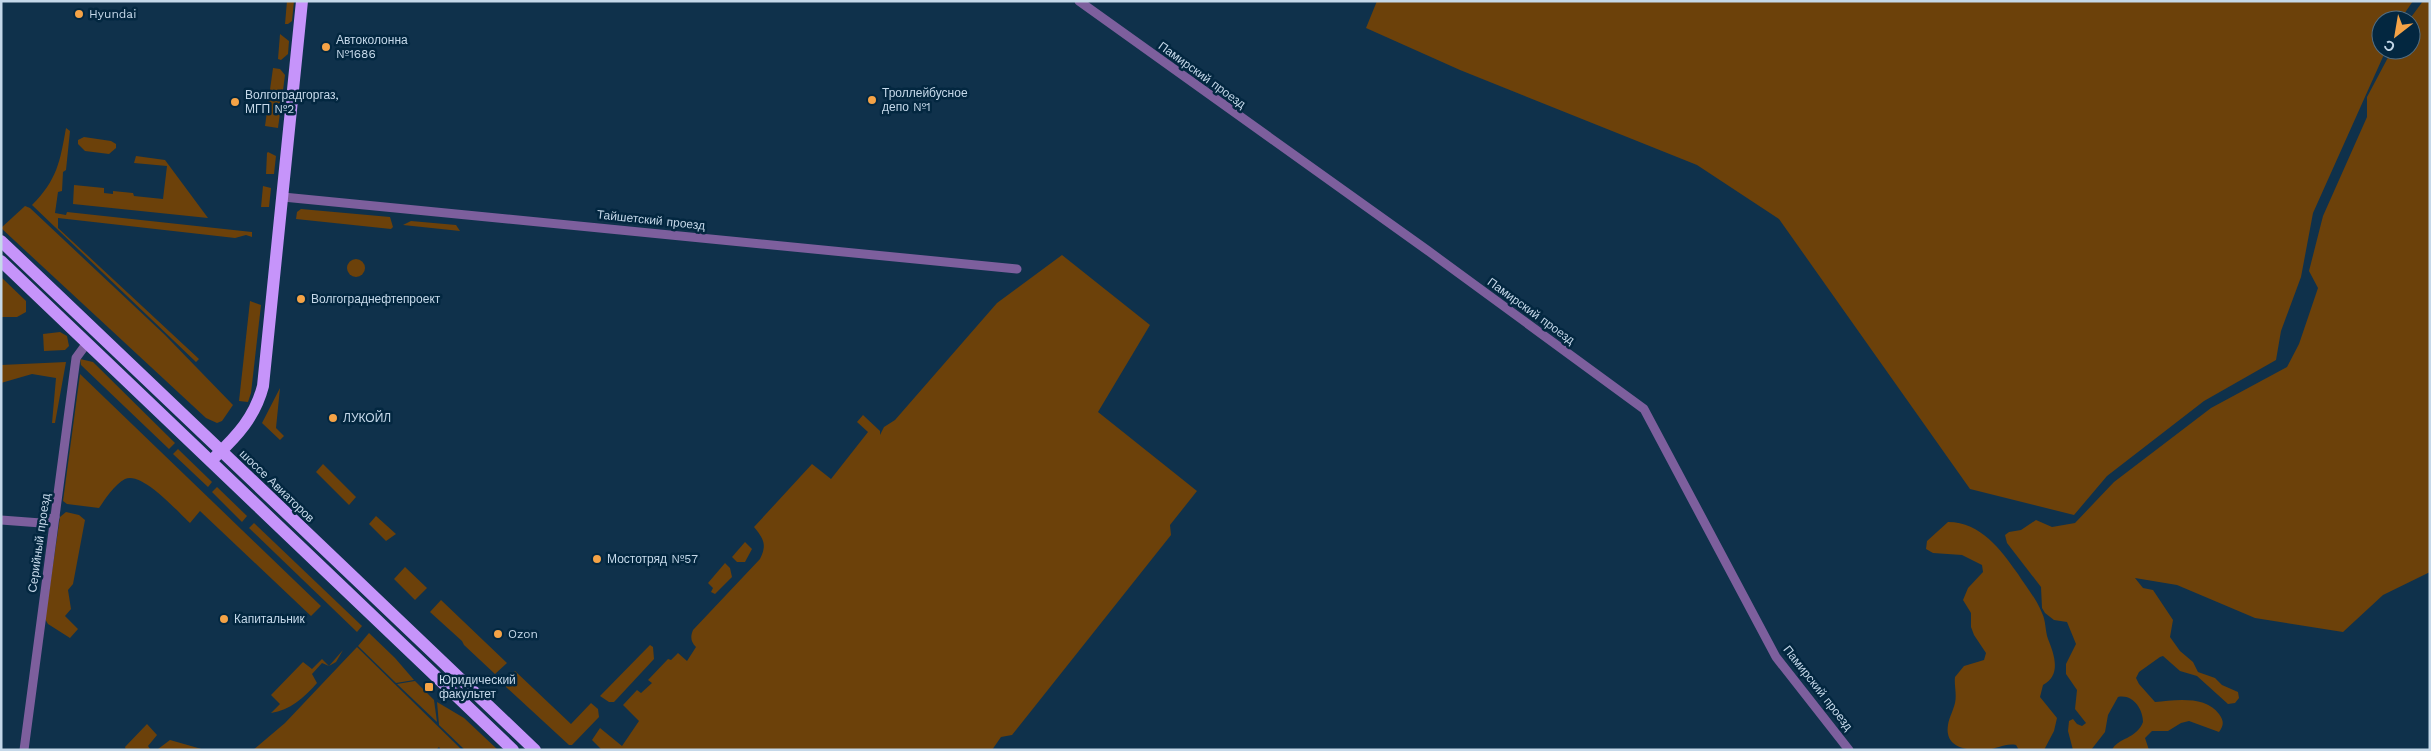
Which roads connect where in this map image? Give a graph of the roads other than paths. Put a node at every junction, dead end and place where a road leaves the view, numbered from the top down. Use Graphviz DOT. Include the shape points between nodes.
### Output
graph roads {
  1 [pos="302,1"];
  2 [pos="1078,1"];
  3 [pos="283,197"];
  4 [pos="1,242"];
  5 [pos="1,261"];
  6 [pos="1017,269"];
  7 [pos="88,343"];
  8 [pos="221,451"];
  9 [pos="209,462"];
  10 [pos="55,517"];
  11 [pos="1,520"];
  12 [pos="24,750"];
  13 [pos="513,750"];
  14 [pos="534,750"];
  15 [pos="1849,750"];
  1 -- 3 [label="main road"];
  2 -- 15 [label="street, Памирский проезд" via="1644,409 1776,657"];
  3 -- 6 [label="street, Тайшетский проезд"];
  3 -- 8 [label="main road" via="264,386 251,418"];
  4 -- 8 [label="main road, шоссе Авиаторов"];
  5 -- 7 [label="main road"];
  7 -- 9 [label="main road"];
  7 -- 10 [label="street, Серийный проезд" via="76,358"];
  8 -- 9 [label="main road"];
  8 -- 14 [label="main road, шоссе Авиаторов"];
  9 -- 13 [label="main road"];
  10 -- 11 [label="street" via="41,523"];
  10 -- 12 [label="street, Серийный проезд"];
}
